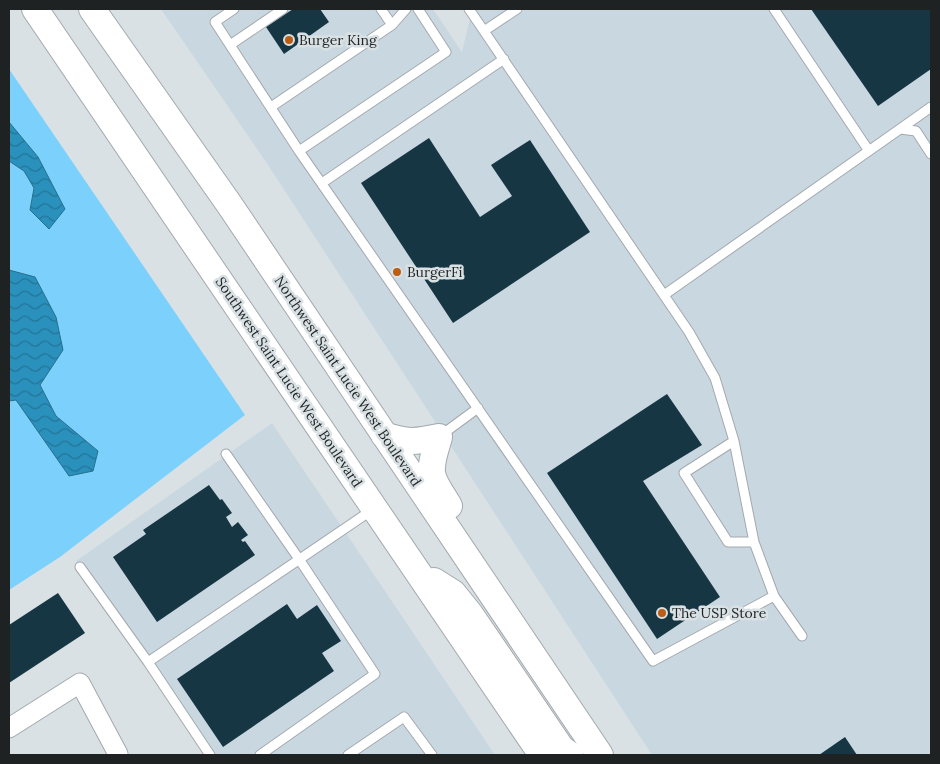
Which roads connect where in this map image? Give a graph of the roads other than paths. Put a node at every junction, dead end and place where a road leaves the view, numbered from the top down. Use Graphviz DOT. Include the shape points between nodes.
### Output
graph roads {
  1 [pos="35,9"];
  2 [pos="92,9"];
  3 [pos="234,9"];
  4 [pos="283,9"];
  5 [pos="381,9"];
  6 [pos="406,9"];
  7 [pos="418,9"];
  8 [pos="469,9"];
  9 [pos="517,9"];
  10 [pos="774,9"];
  11 [pos="392,25"];
  12 [pos="484,31"];
  13 [pos="230,45"];
  14 [pos="504,58"];
  15 [pos="271,107"];
  16 [pos="931,108"];
  17 [pos="900,129"];
  18 [pos="299,151"];
  19 [pos="869,151"];
  20 [pos="931,154"];
  21 [pos="322,183"];
  22 [pos="664,295"];
  23 [pos="478,408"];
  24 [pos="384,435"];
  25 [pos="438,437"];
  26 [pos="734,441"];
  27 [pos="226,454"];
  28 [pos="374,508"];
  29 [pos="754,542"];
  30 [pos="299,559"];
  31 [pos="80,568"];
  32 [pos="416,570"];
  33 [pos="774,596"];
  34 [pos="802,636"];
  35 [pos="522,639"];
  36 [pos="148,662"];
  37 [pos="9,728"];
  38 [pos="118,755"];
  39 [pos="210,755"];
  40 [pos="260,755"];
  41 [pos="348,755"];
  42 [pos="432,755"];
  43 [pos="542,755"];
  44 [pos="570,755"];
  45 [pos="600,755"];
  1 -- 28 [label="main road, Southwest Saint Lucie West Boulevard"];
  2 -- 24 [label="main road, Northwest Saint Lucie West Boulevard" via="229,204"];
  3 -- 13 [label="lane" via="215,22"];
  4 -- 13 [label="lane"];
  5 -- 11 [label="lane"];
  6 -- 11 [label="lane"];
  7 -- 18 [label="lane" via="446,52"];
  8 -- 12 [label="lane"];
  9 -- 12 [label="lane"];
  10 -- 19 [label="lane"];
  11 -- 15 [label="lane"];
  12 -- 14 [label="lane"];
  13 -- 15 [label="lane"];
  14 -- 21 [label="lane"];
  14 -- 22 [label="lane"];
  15 -- 18 [label="lane"];
  16 -- 17 [label="lane"];
  17 -- 19 [label="lane"];
  17 -- 20 [label="lane" via="916,131"];
  18 -- 21 [label="lane"];
  19 -- 22 [label="lane"];
  21 -- 23 [label="lane"];
  22 -- 26 [label="lane" via="715,378"];
  23 -- 25 [label="lane"];
  23 -- 33 [label="lane" via="653,661"];
  24 -- 25 [label="main road" via="410,442"];
  24 -- 35 [label="main road, Northwest Saint Lucie West Boulevard"];
  25 -- 35 [label="main road" via="433,477 511,598"];
  26 -- 29 [label="lane"];
  26 -- 29 [label="lane" via="684,473 728,542"];
  27 -- 30 [label="lane"];
  28 -- 30 [label="lane"];
  28 -- 32 [label="main road, Southwest Saint Lucie West Boulevard"];
  29 -- 33 [label="lane"];
  30 -- 36 [label="lane"];
  30 -- 40 [label="lane" via="375,674"];
  31 -- 36 [label="lane"];
  32 -- 43 [label="main road, Southwest Saint Lucie West Boulevard"];
  32 -- 44 [label="main road" via="453,593 561,748"];
  33 -- 34 [label="lane"];
  35 -- 45 [label="main road, Northwest Saint Lucie West Boulevard"];
  36 -- 39 [label="lane"];
  37 -- 38 [label="street" via="80,683"];
  41 -- 42 [label="lane" via="404,717"];
}
